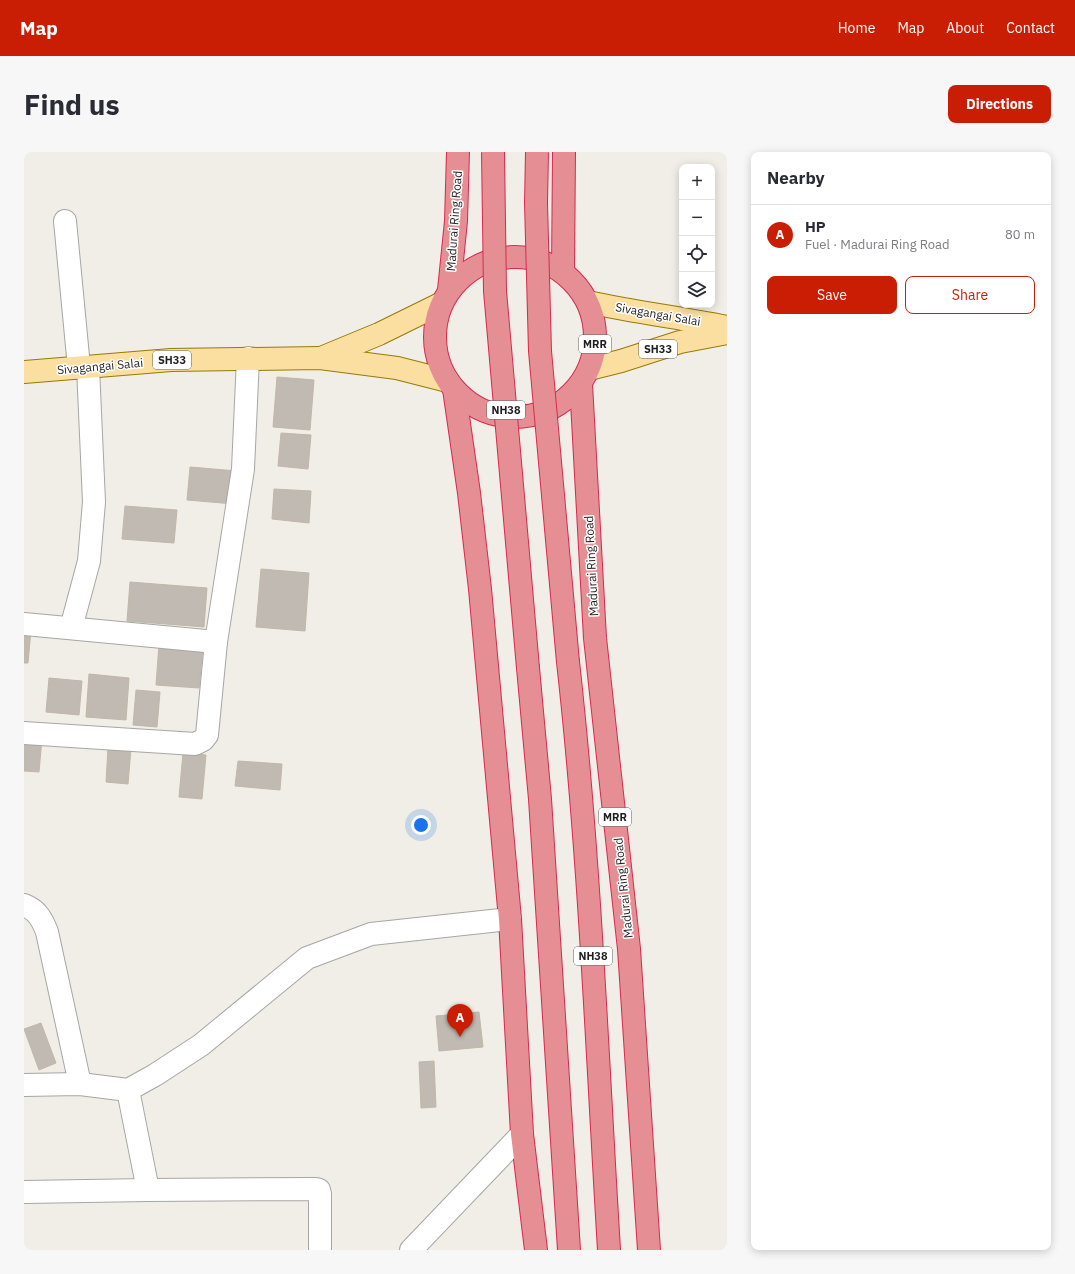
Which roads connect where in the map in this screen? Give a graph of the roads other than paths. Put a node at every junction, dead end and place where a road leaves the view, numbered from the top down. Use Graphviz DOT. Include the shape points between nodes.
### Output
graph roads {
  1 [pos="458,152"];
  2 [pos="493,152"];
  3 [pos="537,152"];
  4 [pos="564,152"];
  5 [pos="65,221"];
  6 [pos="563,272"];
  7 [pos="446,297"];
  8 [pos="588,302"];
  9 [pos="727,327"];
  10 [pos="727,333"];
  11 [pos="248,358"];
  12 [pos="320,358"];
  13 [pos="84,368"];
  14 [pos="24,372"];
  15 [pos="585,376"];
  16 [pos="451,385"];
  17 [pos="24,624"];
  18 [pos="71,628"];
  19 [pos="216,642"];
  20 [pos="24,733"];
  21 [pos="24,905"];
  22 [pos="510,919"];
  23 [pos="80,1084"];
  24 [pos="24,1085"];
  25 [pos="128,1090"];
  26 [pos="522,1134"];
  27 [pos="148,1190"];
  28 [pos="24,1192"];
  29 [pos="320,1250"];
  30 [pos="411,1250"];
  31 [pos="536,1250"];
  32 [pos="569,1250"];
  33 [pos="609,1250"];
  34 [pos="649,1250"];
  1 -- 7 [label="highway, Madurai Ring Road / MRR" via="456,221"];
  2 -- 32 [label="highway, NH38, bridge" via="495,291 540,799"];
  3 -- 33 [label="highway, NH38, bridge" via="540,351 581,790"];
  4 -- 6 [label="highway"];
  5 -- 13 [label="street"];
  6 -- 7 [label="highway, Madurai Ring Road / MRR" via="537,259 512,256 488,261 467,272"];
  6 -- 8 [label="highway, Madurai Ring Road / MRR" via="578,286"];
  7 -- 12 [label="main road, Sivagangai Salai / SH33" via="379,334"];
  7 -- 16 [label="highway, Madurai Ring Road / MRR" via="435,329 437,356"];
  8 -- 9 [label="main road, Sivagangai Salai"];
  8 -- 15 [label="highway, Madurai Ring Road / MRR" via="595,324 595,347"];
  10 -- 15 [label="main road, Sivagangai Salai / SH33" via="680,342"];
  11 -- 12 [label="main road, Sivagangai Salai / SH33"];
  11 -- 13 [label="main road, Sivagangai Salai / SH33" via="171,360"];
  11 -- 19 [label="street" via="243,469"];
  12 -- 16 [label="main road, Sivagangai Salai / SH33" via="397,368"];
  13 -- 14 [label="main road, Sivagangai Salai / SH33"];
  13 -- 18 [label="street" via="94,502 89,561"];
  15 -- 16 [label="highway, Madurai Ring Road / MRR" via="564,401 543,412 519,417 494,414 472,405"];
  15 -- 34 [label="highway, Madurai Ring Road / MRR" via="595,638 629,949"];
  16 -- 22 [label="highway, Madurai Ring Road / MRR" via="469,493 480,590"];
  17 -- 18 [label="street"];
  18 -- 19 [label="street"];
  19 -- 20 [label="street" via="207,735 195,744"];
  21 -- 23 [label="street" via="41,917 47,932"];
  22 -- 25 [label="street" via="371,934 307,958 201,1045"];
  22 -- 26 [label="highway, Madurai Ring Road / MRR"];
  23 -- 24 [label="street"];
  23 -- 25 [label="street"];
  25 -- 27 [label="street"];
  26 -- 30 [label="street"];
  26 -- 31 [label="highway, Madurai Ring Road / MRR"];
  27 -- 28 [label="street"];
  27 -- 29 [label="street" via="319,1190"];
}
